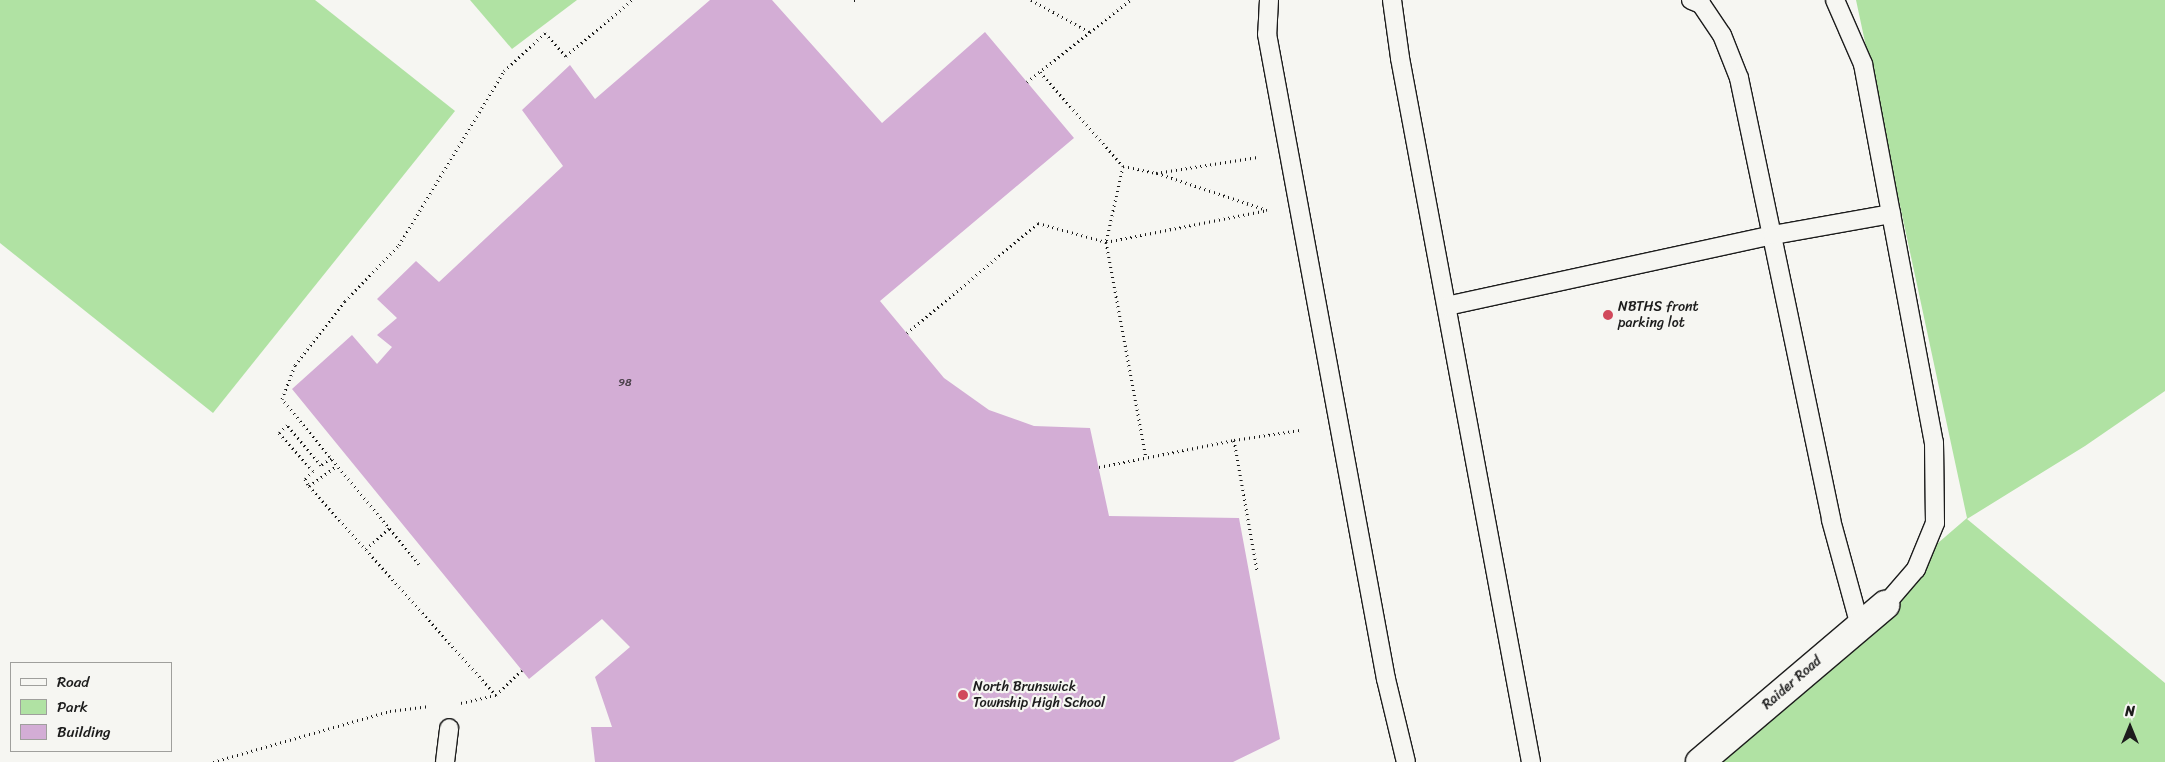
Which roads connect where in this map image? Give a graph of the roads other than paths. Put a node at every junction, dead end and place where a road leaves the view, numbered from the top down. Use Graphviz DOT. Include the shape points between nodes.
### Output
graph roads {
  1 [pos="1269,0"];
  2 [pos="1392,0"];
  3 [pos="1691,0"];
  4 [pos="1836,0"];
  5 [pos="1891,214"];
  6 [pos="1773,236"];
  7 [pos="1447,306"];
  8 [pos="1885,605"];
  9 [pos="1860,626"];
  10 [pos="448,728"];
  11 [pos="446,762"];
  12 [pos="1406,762"];
  13 [pos="1531,762"];
  14 [pos="1700,762"];
  1 -- 12 [label="lane" via="1267,34 1386,679"];
  2 -- 7 [label="lane"];
  3 -- 6 [label="lane" via="1701,4 1722,35 1739,78"];
  4 -- 5 [label="lane" via="1863,64"];
  5 -- 6 [label="lane"];
  5 -- 8 [label="lane" via="1934,442 1935,523 1916,569"];
  6 -- 7 [label="lane"];
  6 -- 9 [label="lane" via="1831,520"];
  7 -- 13 [label="lane"];
  8 -- 9 [label="street, Raider Road"];
  9 -- 14 [label="street, Raider Road"];
  10 -- 11 [label="lane"];
}
